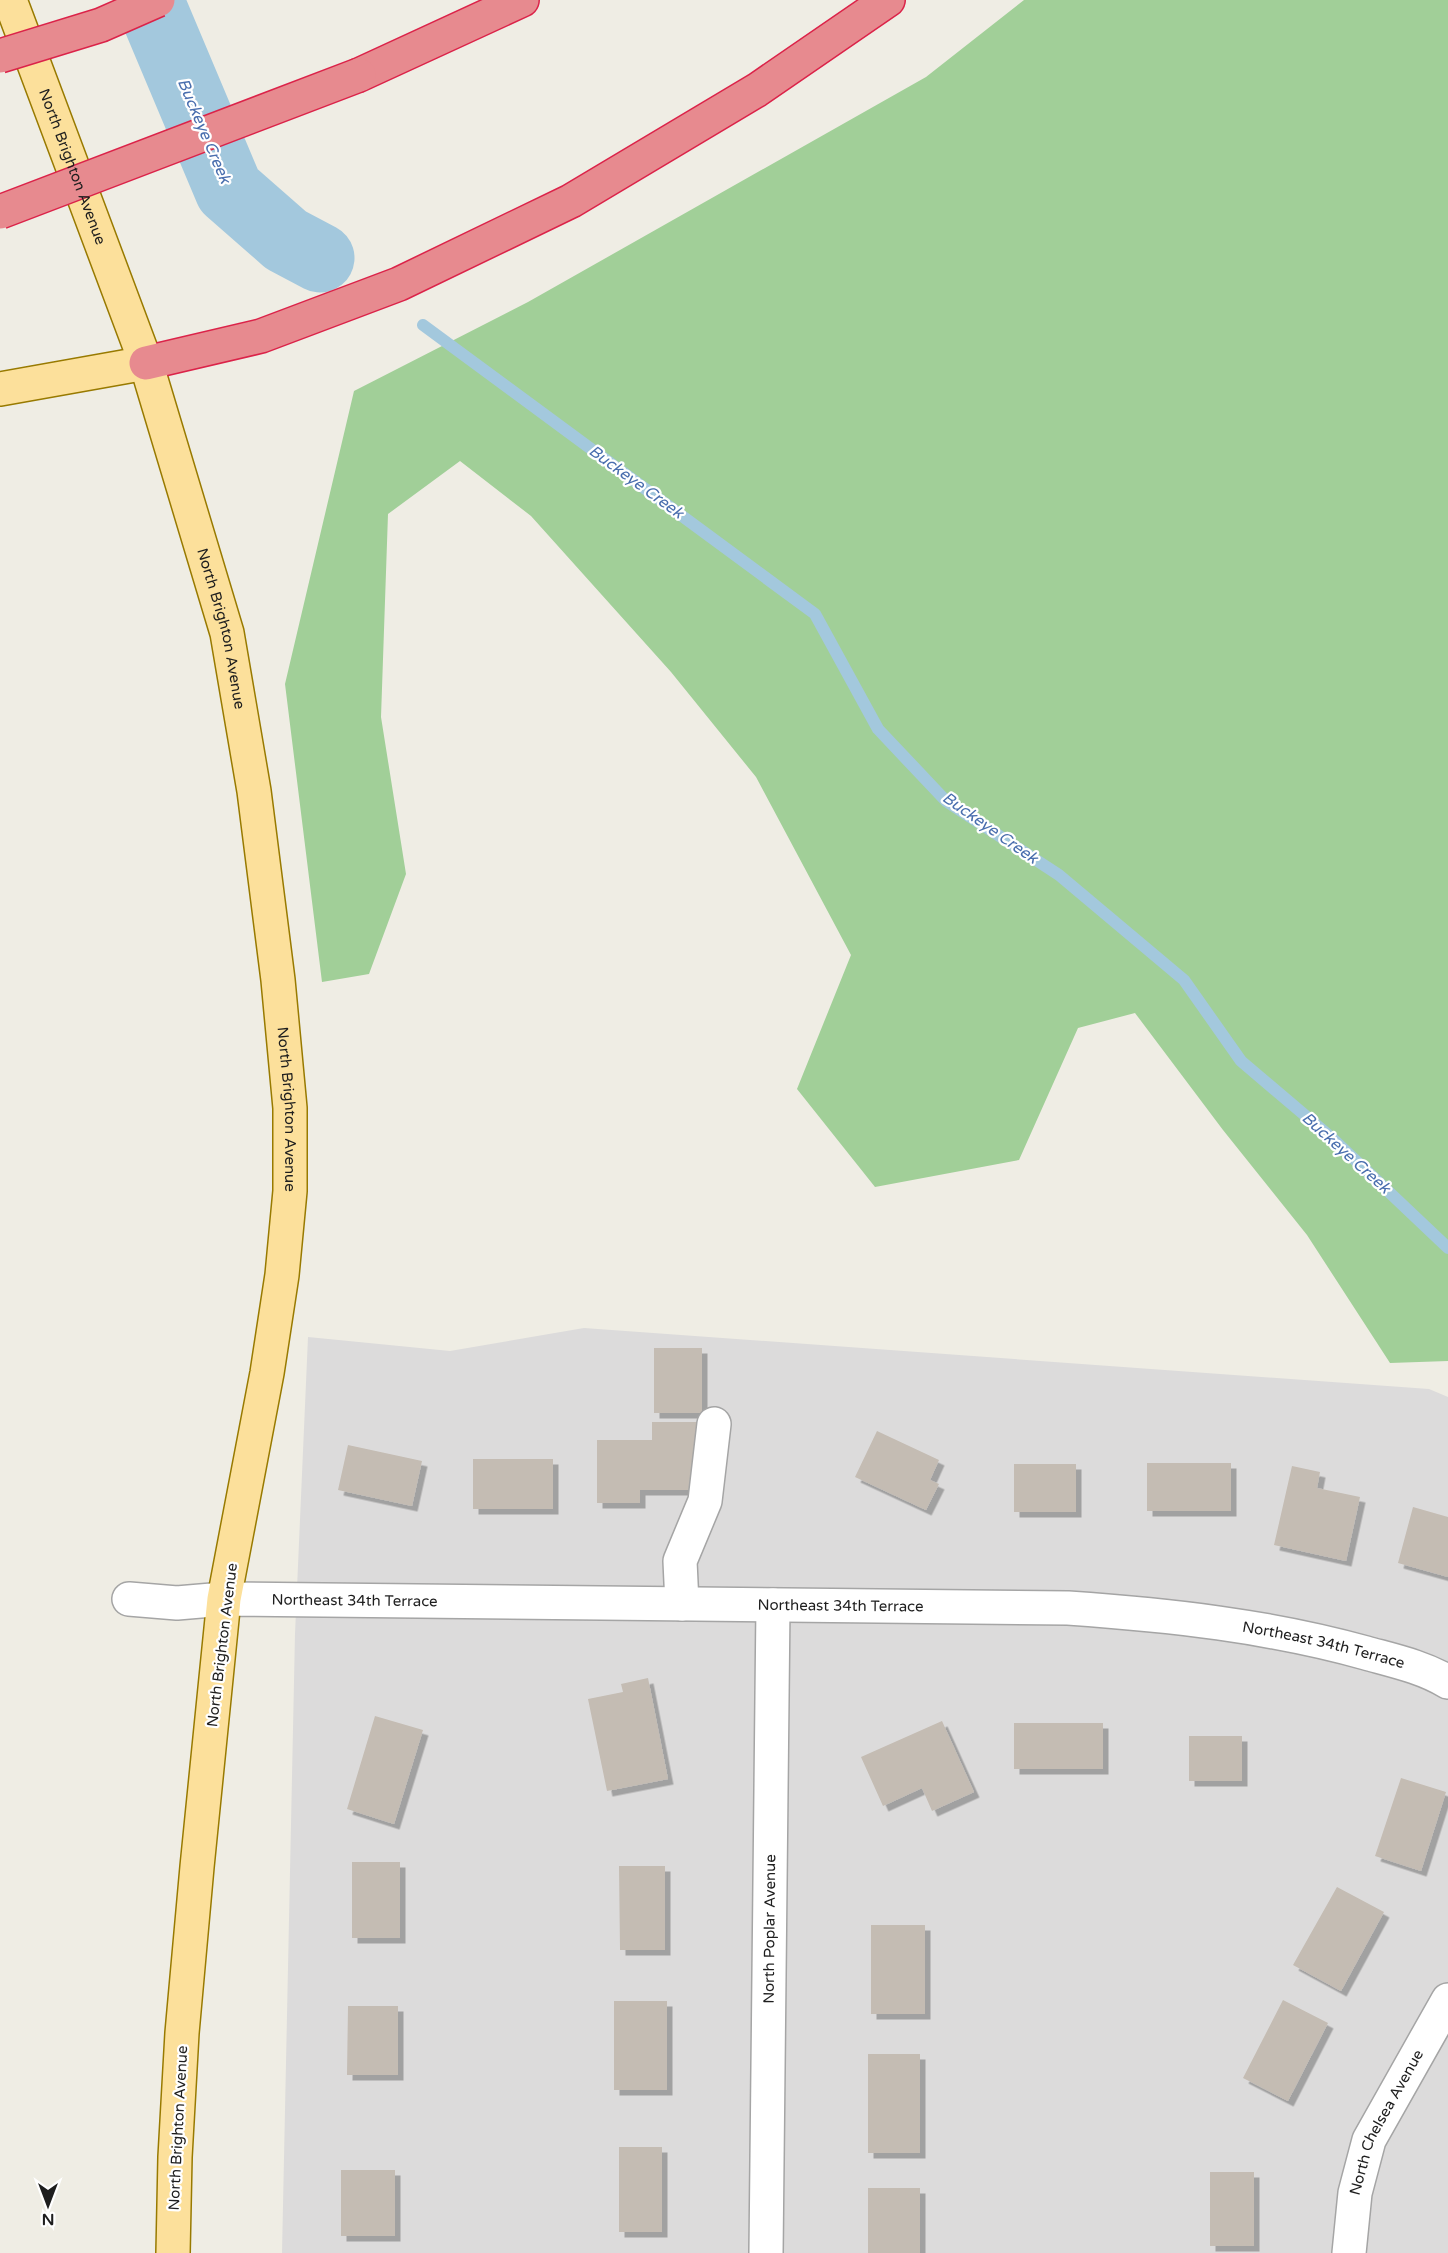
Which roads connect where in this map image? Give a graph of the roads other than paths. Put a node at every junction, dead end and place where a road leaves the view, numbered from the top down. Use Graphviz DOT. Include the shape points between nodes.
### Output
graph roads {
  1 [pos="10,0"];
  2 [pos="158,0"];
  3 [pos="522,0"];
  4 [pos="888,0"];
  5 [pos="0,56"];
  6 [pos="0,212"];
  7 [pos="146,363"];
  8 [pos="0,389"];
  9 [pos="714,1424"];
  10 [pos="129,1599"];
  11 [pos="224,1599"];
  12 [pos="682,1604"];
  13 [pos="773,1605"];
  14 [pos="1448,1682"];
  15 [pos="1448,2000"];
  16 [pos="173,2253"];
  17 [pos="766,2253"];
  18 [pos="1349,2253"];
  1 -- 7 [label="main road, North Brighton Avenue"];
  2 -- 5 [label="highway, bridge" via="101,25"];
  3 -- 6 [label="highway, bridge" via="359,75"];
  4 -- 7 [label="highway" via="757,90 571,201 378,292 261,336"];
  7 -- 8 [label="main road"];
  7 -- 11 [label="main road, North Brighton Avenue" via="227,633 258,826 290,1108 290,1191 282,1275"];
  9 -- 12 [label="street" via="705,1501 680,1561"];
  10 -- 11 [label="street, Northeast 34th Terrace" via="177,1603"];
  11 -- 12 [label="street, Northeast 34th Terrace"];
  11 -- 16 [label="main road, North Brighton Avenue" via="182,2033"];
  12 -- 13 [label="street, Northeast 34th Terrace"];
  13 -- 14 [label="street, Northeast 34th Terrace" via="1068,1608 1152,1614 1246,1626 1339,1645 1430,1671"];
  13 -- 17 [label="street, North Poplar Avenue"];
  15 -- 18 [label="street, North Chelsea Avenue" via="1369,2140 1355,2193"];
}
